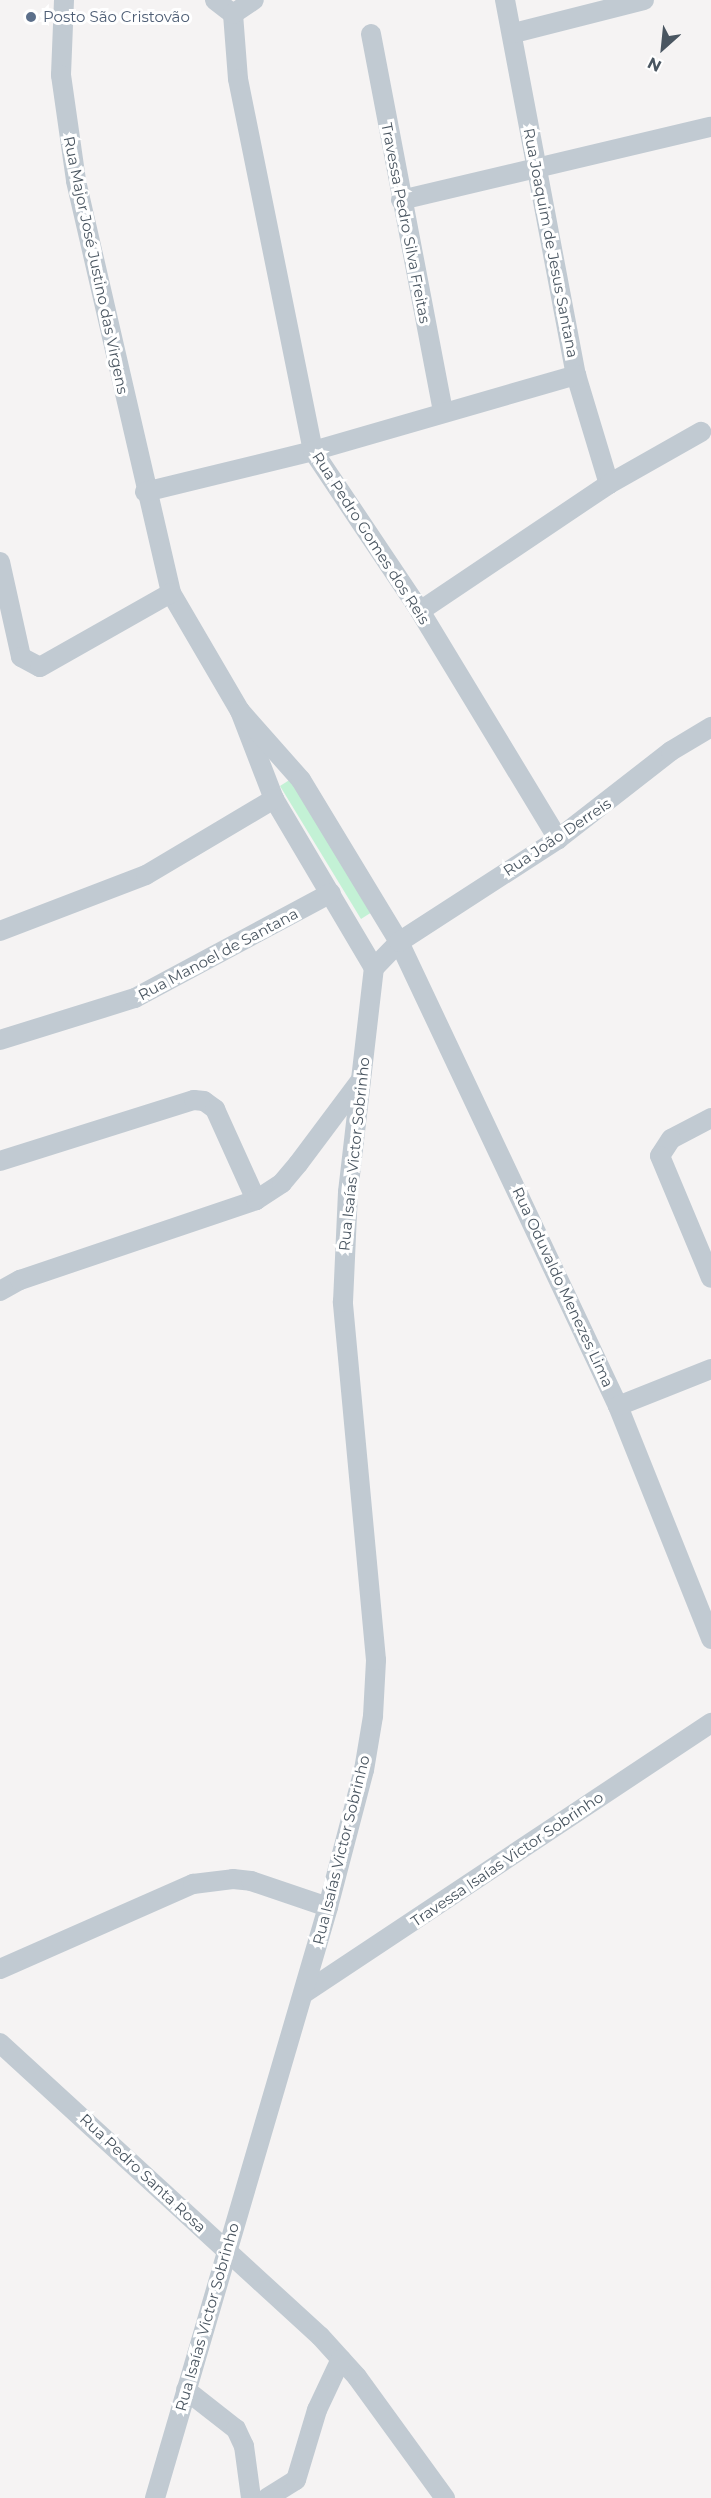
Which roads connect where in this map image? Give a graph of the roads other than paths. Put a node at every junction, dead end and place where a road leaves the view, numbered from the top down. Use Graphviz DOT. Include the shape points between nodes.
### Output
graph roads {
  1 [pos="64,0"];
  2 [pos="215,0"];
  3 [pos="254,0"];
  4 [pos="505,0"];
  5 [pos="644,0"];
  6 [pos="233,14"];
  7 [pos="514,33"];
  8 [pos="370,34"];
  9 [pos="711,126"];
  10 [pos="536,170"];
  11 [pos="401,200"];
  12 [pos="576,375"];
  13 [pos="443,412"];
  14 [pos="701,432"];
  15 [pos="313,451"];
  16 [pos="609,484"];
  17 [pos="145,492"];
  18 [pos="0,563"];
  19 [pos="171,594"];
  20 [pos="420,611"];
  21 [pos="240,711"];
  22 [pos="711,727"];
  23 [pos="274,799"];
  24 [pos="558,839"];
  25 [pos="331,893"];
  26 [pos="0,931"];
  27 [pos="399,942"];
  28 [pos="374,968"];
  29 [pos="0,1040"];
  30 [pos="361,1079"];
  31 [pos="711,1118"];
  32 [pos="0,1161"];
  33 [pos="256,1200"];
  34 [pos="711,1278"];
  35 [pos="0,1291"];
  36 [pos="711,1369"];
  37 [pos="618,1406"];
  38 [pos="711,1639"];
  39 [pos="711,1724"];
  40 [pos="328,1906"];
  41 [pos="0,1969"];
  42 [pos="303,1994"];
  43 [pos="0,2043"];
  44 [pos="227,2250"];
  45 [pos="341,2360"];
  46 [pos="186,2390"];
  47 [pos="155,2498"];
  48 [pos="251,2498"];
  49 [pos="267,2498"];
  50 [pos="445,2498"];
  1 -- 17 [label="street, Rua Major José Justino das Virgens" via="61,75 68,136"];
  2 -- 6 [label="street"];
  3 -- 6 [label="street"];
  4 -- 7 [label="street, Rua Joaquim de Jesus Santana"];
  5 -- 7 [label="street"];
  6 -- 15 [label="street, Rua Pedro Gomes dos Reis" via="238,79"];
  7 -- 10 [label="street, Rua Joaquim de Jesus Santana"];
  8 -- 11 [label="street, Travessa Pedro Silva Freitas"];
  9 -- 10 [label="street"];
  10 -- 11 [label="street"];
  10 -- 12 [label="street, Rua Joaquim de Jesus Santana"];
  11 -- 13 [label="street, Travessa Pedro Silva Freitas"];
  12 -- 13 [label="street"];
  12 -- 16 [label="street, Rua Joaquim de Jesus Santana"];
  13 -- 15 [label="street"];
  14 -- 16 [label="street"];
  15 -- 17 [label="street"];
  15 -- 20 [label="street, Rua Pedro Gomes dos Reis"];
  16 -- 20 [label="street"];
  17 -- 19 [label="street, Rua Major José Justino das Virgens"];
  18 -- 19 [label="street" via="21,657 40,667"];
  19 -- 21 [label="street, Rua Major José Justino das Virgens"];
  20 -- 24 [label="street, Rua Pedro Gomes dos Reis"];
  21 -- 23 [label="street"];
  21 -- 27 [label="street, Rua Oduvaldo Menezes Lima" via="301,780"];
  22 -- 24 [label="street, Rua João Derreis" via="671,751"];
  23 -- 25 [label="street"];
  23 -- 26 [label="street" via="146,875"];
  24 -- 27 [label="street, Rua João Derreis"];
  25 -- 28 [label="street"];
  25 -- 29 [label="street, Rua Manoel de Santana" via="135,998"];
  27 -- 28 [label="street, Rua João Derreis"];
  27 -- 37 [label="street, Rua Oduvaldo Menezes Lima"];
  28 -- 30 [label="street, Rua Isaías Victor Sobrinho"];
  30 -- 33 [label="street" via="282,1183"];
  30 -- 40 [label="street, Rua Isaías Victor Sobrinho" via="348,1192 343,1302 376,1692 364,1770"];
  31 -- 34 [label="street" via="671,1139 660,1156"];
  32 -- 33 [label="street" via="194,1100 204,1101 215,1109"];
  33 -- 35 [label="street" via="20,1280"];
  36 -- 37 [label="street"];
  37 -- 38 [label="street, Rua Oduvaldo Menezes Lima"];
  39 -- 42 [label="street, Travessa Isaías Victor Sobrinho"];
  40 -- 41 [label="street" via="252,1881 193,1884"];
  40 -- 42 [label="street, Rua Isaías Victor Sobrinho"];
  42 -- 44 [label="street, Rua Isaías Victor Sobrinho"];
  43 -- 44 [label="street, Rua Pedro Santa Rosa"];
  44 -- 45 [label="street, Rua Pedro Santa Rosa"];
  44 -- 46 [label="street, Rua Isaías Victor Sobrinho"];
  45 -- 49 [label="street" via="317,2410 296,2480"];
  45 -- 50 [label="street, Rua Pedro Santa Rosa"];
  46 -- 47 [label="street, Rua Isaías Victor Sobrinho"];
  46 -- 48 [label="street" via="236,2429 244,2446"];
}
